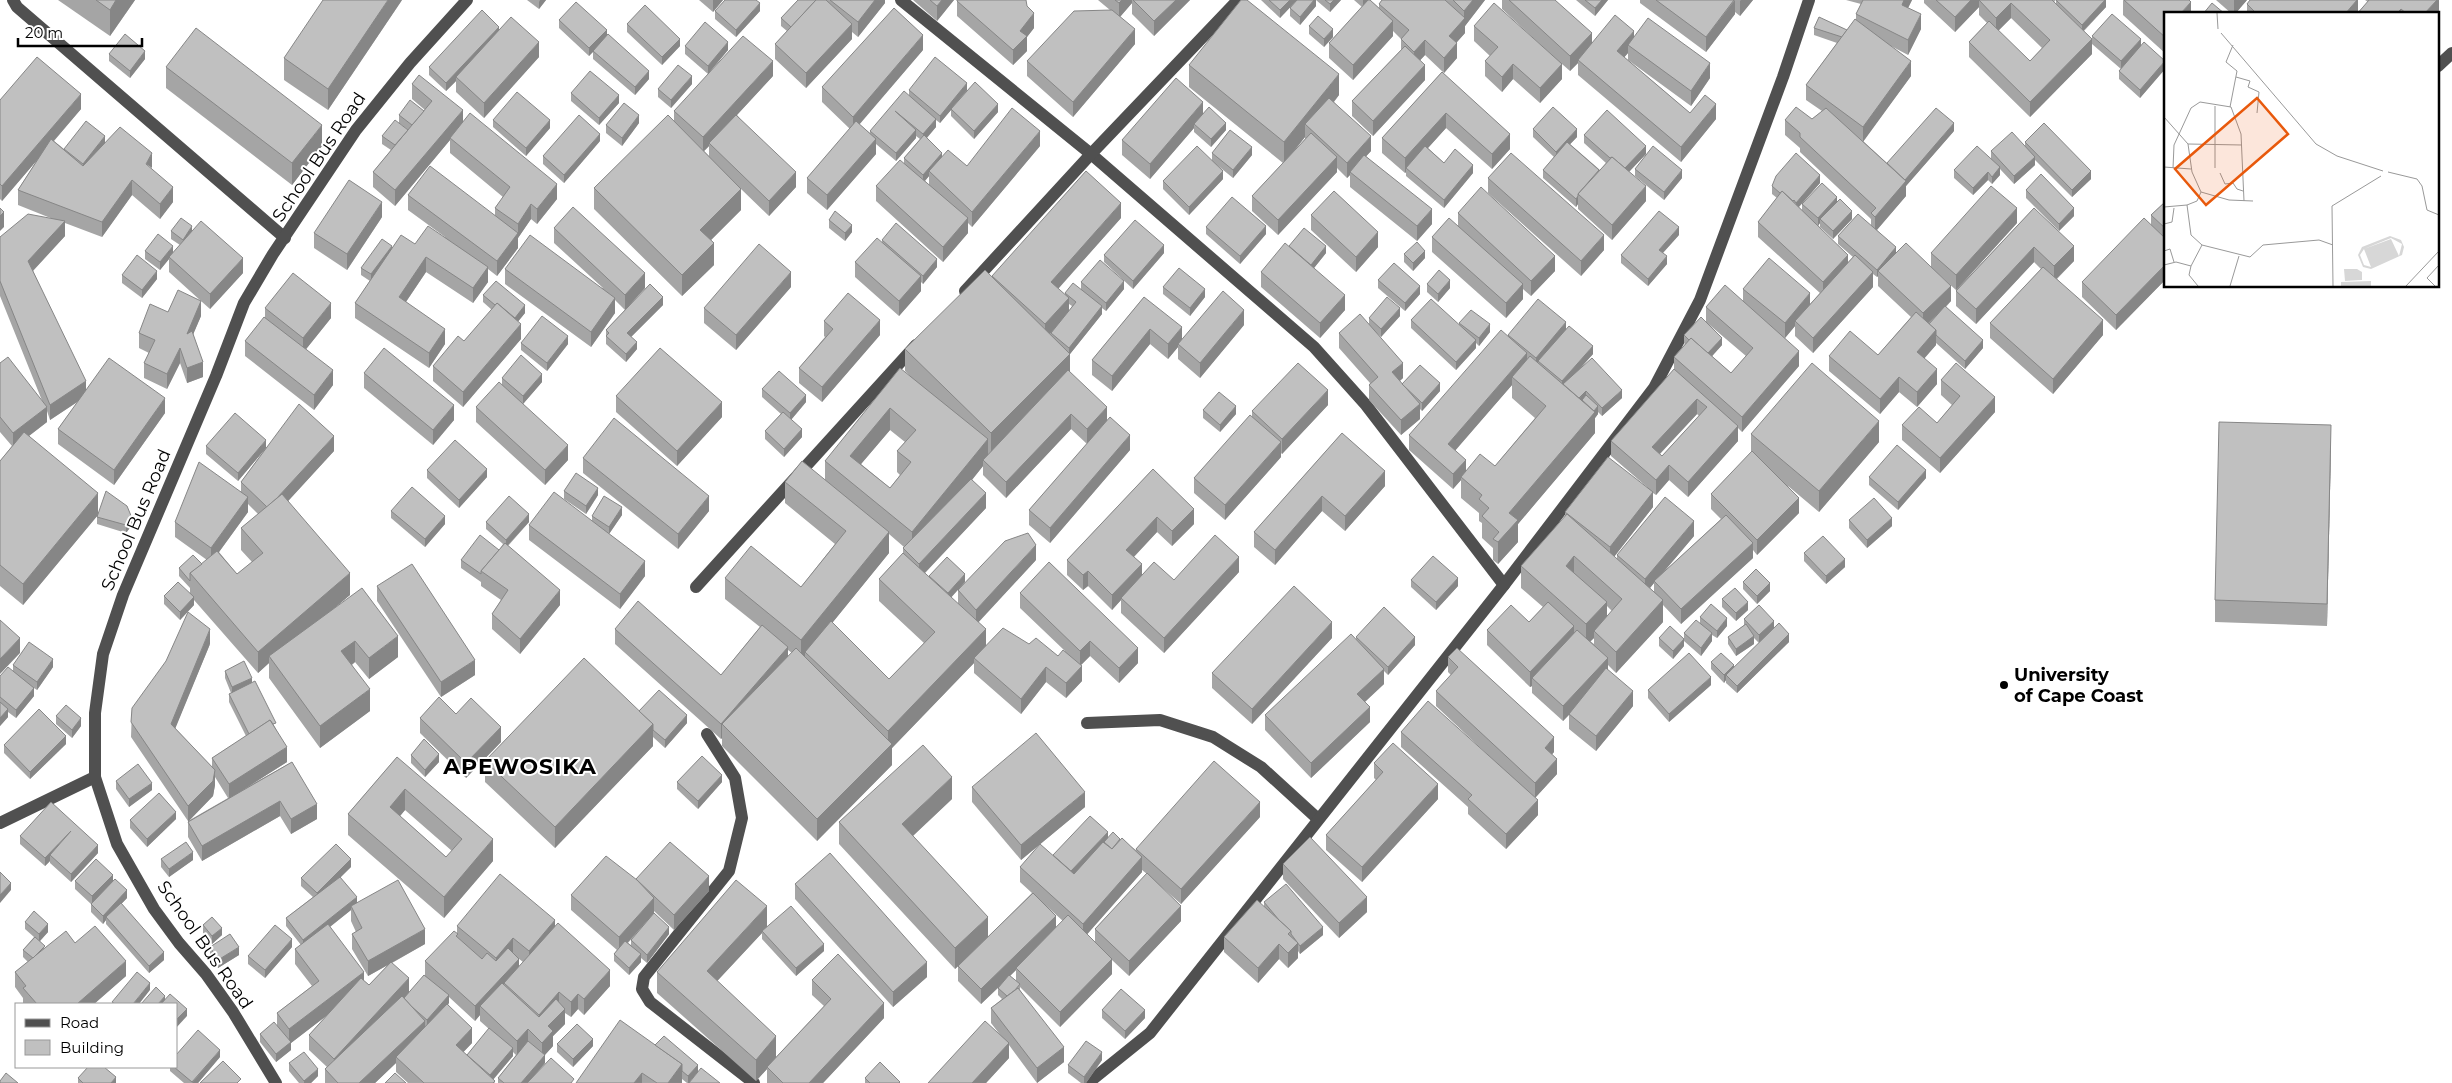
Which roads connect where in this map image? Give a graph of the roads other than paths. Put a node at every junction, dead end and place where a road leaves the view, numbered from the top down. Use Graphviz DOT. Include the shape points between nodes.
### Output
graph roads {
  1 [pos="13,0"];
  2 [pos="467,0"];
  3 [pos="901,0"];
  4 [pos="1238,0"];
  5 [pos="1809,0"];
  6 [pos="2452,53"];
  7 [pos="2440,64"];
  8 [pos="1091,154"];
  9 [pos="285,238"];
  10 [pos="957,300"];
  11 [pos="924,336"];
  12 [pos="1504,585"];
  13 [pos="696,587"];
  14 [pos="1087,723"];
  15 [pos="707,734"];
  16 [pos="95,777"];
  17 [pos="1318,819"];
  18 [pos="0,823"];
  19 [pos="276,1083"];
  20 [pos="754,1083"];
  21 [pos="1088,1083"];
  1 -- 9 [label="street" via="17,7"];
  2 -- 9 [label="street, School Bus Road" via="379,99"];
  3 -- 8 [label="street"];
  4 -- 8 [label="street"];
  5 -- 12 [label="street" via="1784,77 1700,300 1659,380"];
  6 -- 7 [label="street"];
  8 -- 10 [label="street"];
  8 -- 12 [label="street" via="1314,347 1366,405"];
  9 -- 16 [label="street, School Bus Road" via="244,303 123,594 103,654 95,713"];
  11 -- 13 [label="street"];
  12 -- 17 [label="street"];
  14 -- 17 [label="street" via="1160,720 1213,737 1261,767"];
  15 -- 20 [label="street" via="735,778 742,818 729,871 644,977 642,989 650,1002"];
  16 -- 18 [label="street"];
  16 -- 19 [label="street, School Bus Road" via="117,844 154,909 233,1012"];
  17 -- 21 [label="street" via="1150,1033"];
}
